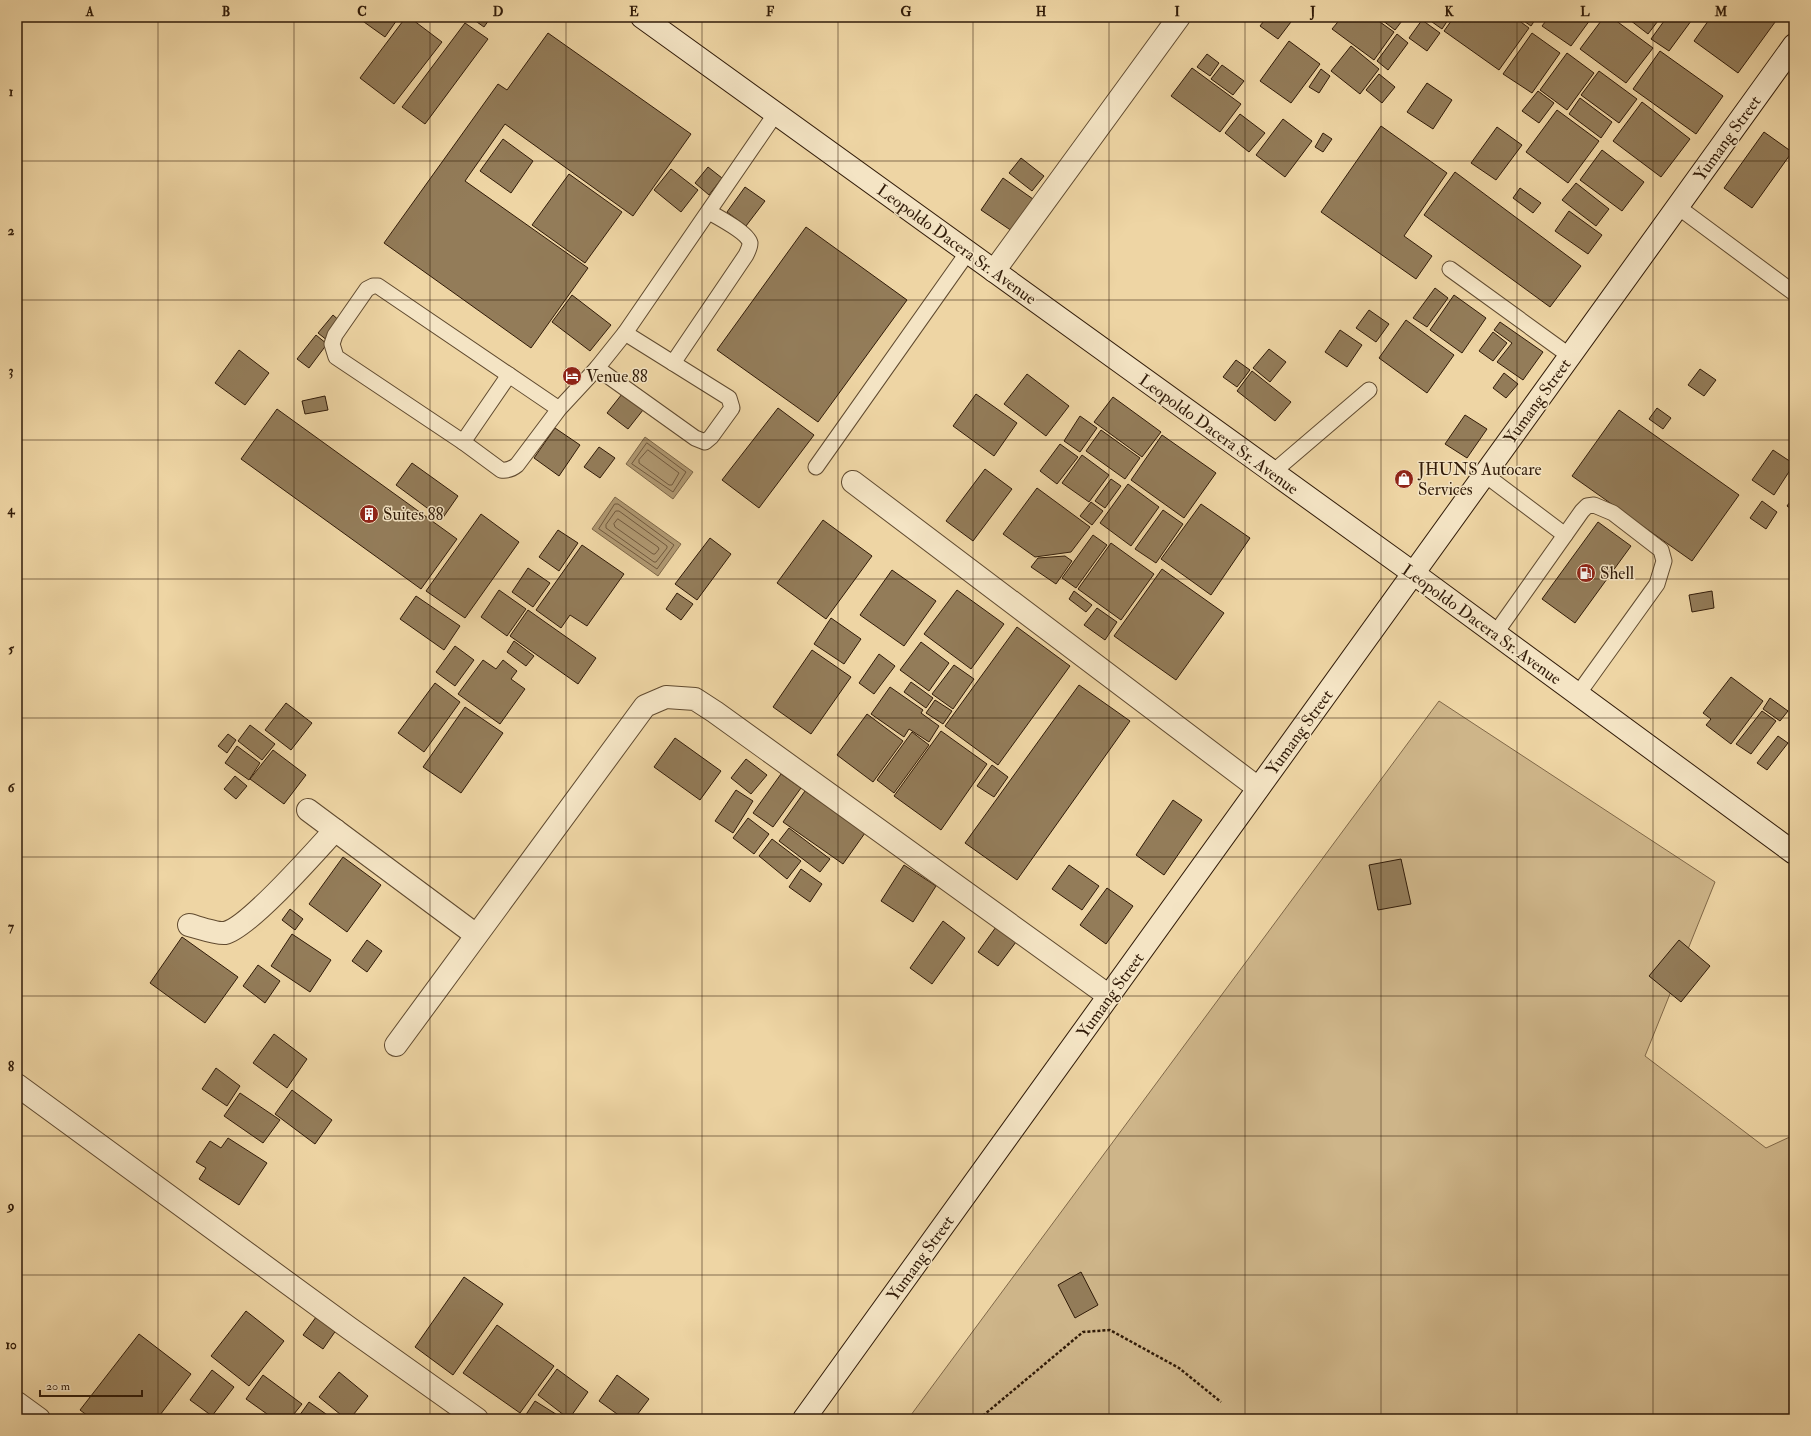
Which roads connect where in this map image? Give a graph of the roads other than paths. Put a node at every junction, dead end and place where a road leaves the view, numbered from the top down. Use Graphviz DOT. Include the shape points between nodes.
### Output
graph roads {
  1 [pos="642,17"];
  2 [pos="1179,17"];
  3 [pos="1794,45"];
  4 [pos="776,113"];
  5 [pos="1678,207"];
  6 [pos="709,212"];
  7 [pos="968,252"];
  8 [pos="1450,269"];
  9 [pos="994,271"];
  10 [pos="1794,293"];
  11 [pos="624,333"];
  12 [pos="1570,356"];
  13 [pos="673,363"];
  14 [pos="598,368"];
  15 [pos="509,375"];
  16 [pos="1369,390"];
  17 [pos="558,409"];
  18 [pos="463,442"];
  19 [pos="816,467"];
  20 [pos="1273,472"];
  21 [pos="1484,474"];
  22 [pos="853,482"];
  23 [pos="1565,535"];
  24 [pos="1413,573"];
  25 [pos="1495,634"];
  26 [pos="1578,694"];
  27 [pos="1258,788"];
  28 [pos="308,810"];
  29 [pos="335,830"];
  30 [pos="1794,853"];
  31 [pos="189,925"];
  32 [pos="476,935"];
  33 [pos="1109,996"];
  34 [pos="396,1045"];
  35 [pos="17,1085"];
  36 [pos="17,1402"];
  37 [pos="39,1419"];
  38 [pos="477,1419"];
  39 [pos="804,1419"];
  1 -- 4 [label="main road, Leopoldo Dacera Sr. Avenue"];
  2 -- 9 [label="main road"];
  3 -- 5 [label="main road, Yumang Street"];
  4 -- 6 [label="lane"];
  4 -- 7 [label="main road, Leopoldo Dacera Sr. Avenue"];
  5 -- 10 [label="lane"];
  5 -- 12 [label="main road, Yumang Street"];
  6 -- 11 [label="lane"];
  6 -- 13 [label="lane" via="744,234 750,241 750,246"];
  7 -- 9 [label="main road, Leopoldo Dacera Sr. Avenue"];
  7 -- 19 [label="lane"];
  8 -- 12 [label="lane"];
  9 -- 20 [label="main road, Leopoldo Dacera Sr. Avenue"];
  11 -- 13 [label="lane"];
  11 -- 14 [label="lane"];
  12 -- 21 [label="main road, Yumang Street"];
  13 -- 14 [label="lane" via="724,395 731,404 732,408 705,442 695,438"];
  14 -- 17 [label="lane"];
  15 -- 17 [label="lane"];
  15 -- 18 [label="lane"];
  15 -- 18 [label="lane" via="378,286 368,289 335,335 332,344 336,357"];
  16 -- 20 [label="lane"];
  17 -- 18 [label="lane" via="518,465 507,471 501,470"];
  20 -- 24 [label="main road, Leopoldo Dacera Sr. Avenue"];
  21 -- 23 [label="lane"];
  21 -- 24 [label="main road, Yumang Street"];
  22 -- 27 [label="main road"];
  23 -- 25 [label="lane"];
  23 -- 26 [label="lane" via="1582,511 1587,506 1594,505 1613,513 1661,550 1664,561 1657,584"];
  24 -- 25 [label="main road, Leopoldo Dacera Sr. Avenue"];
  24 -- 27 [label="main road, Yumang Street"];
  25 -- 26 [label="main road, Leopoldo Dacera Sr. Avenue"];
  26 -- 30 [label="main road, Leopoldo Dacera Sr. Avenue"];
  27 -- 33 [label="main road, Yumang Street"];
  28 -- 29 [label="main road"];
  29 -- 31 [label="main road" via="270,899 238,927 224,933"];
  29 -- 32 [label="main road"];
  32 -- 33 [label="main road" via="645,706 666,697 695,699"];
  32 -- 34 [label="main road"];
  33 -- 39 [label="main road, Yumang Street"];
  35 -- 38 [label="main road"];
  36 -- 37 [label="main road"];
}
